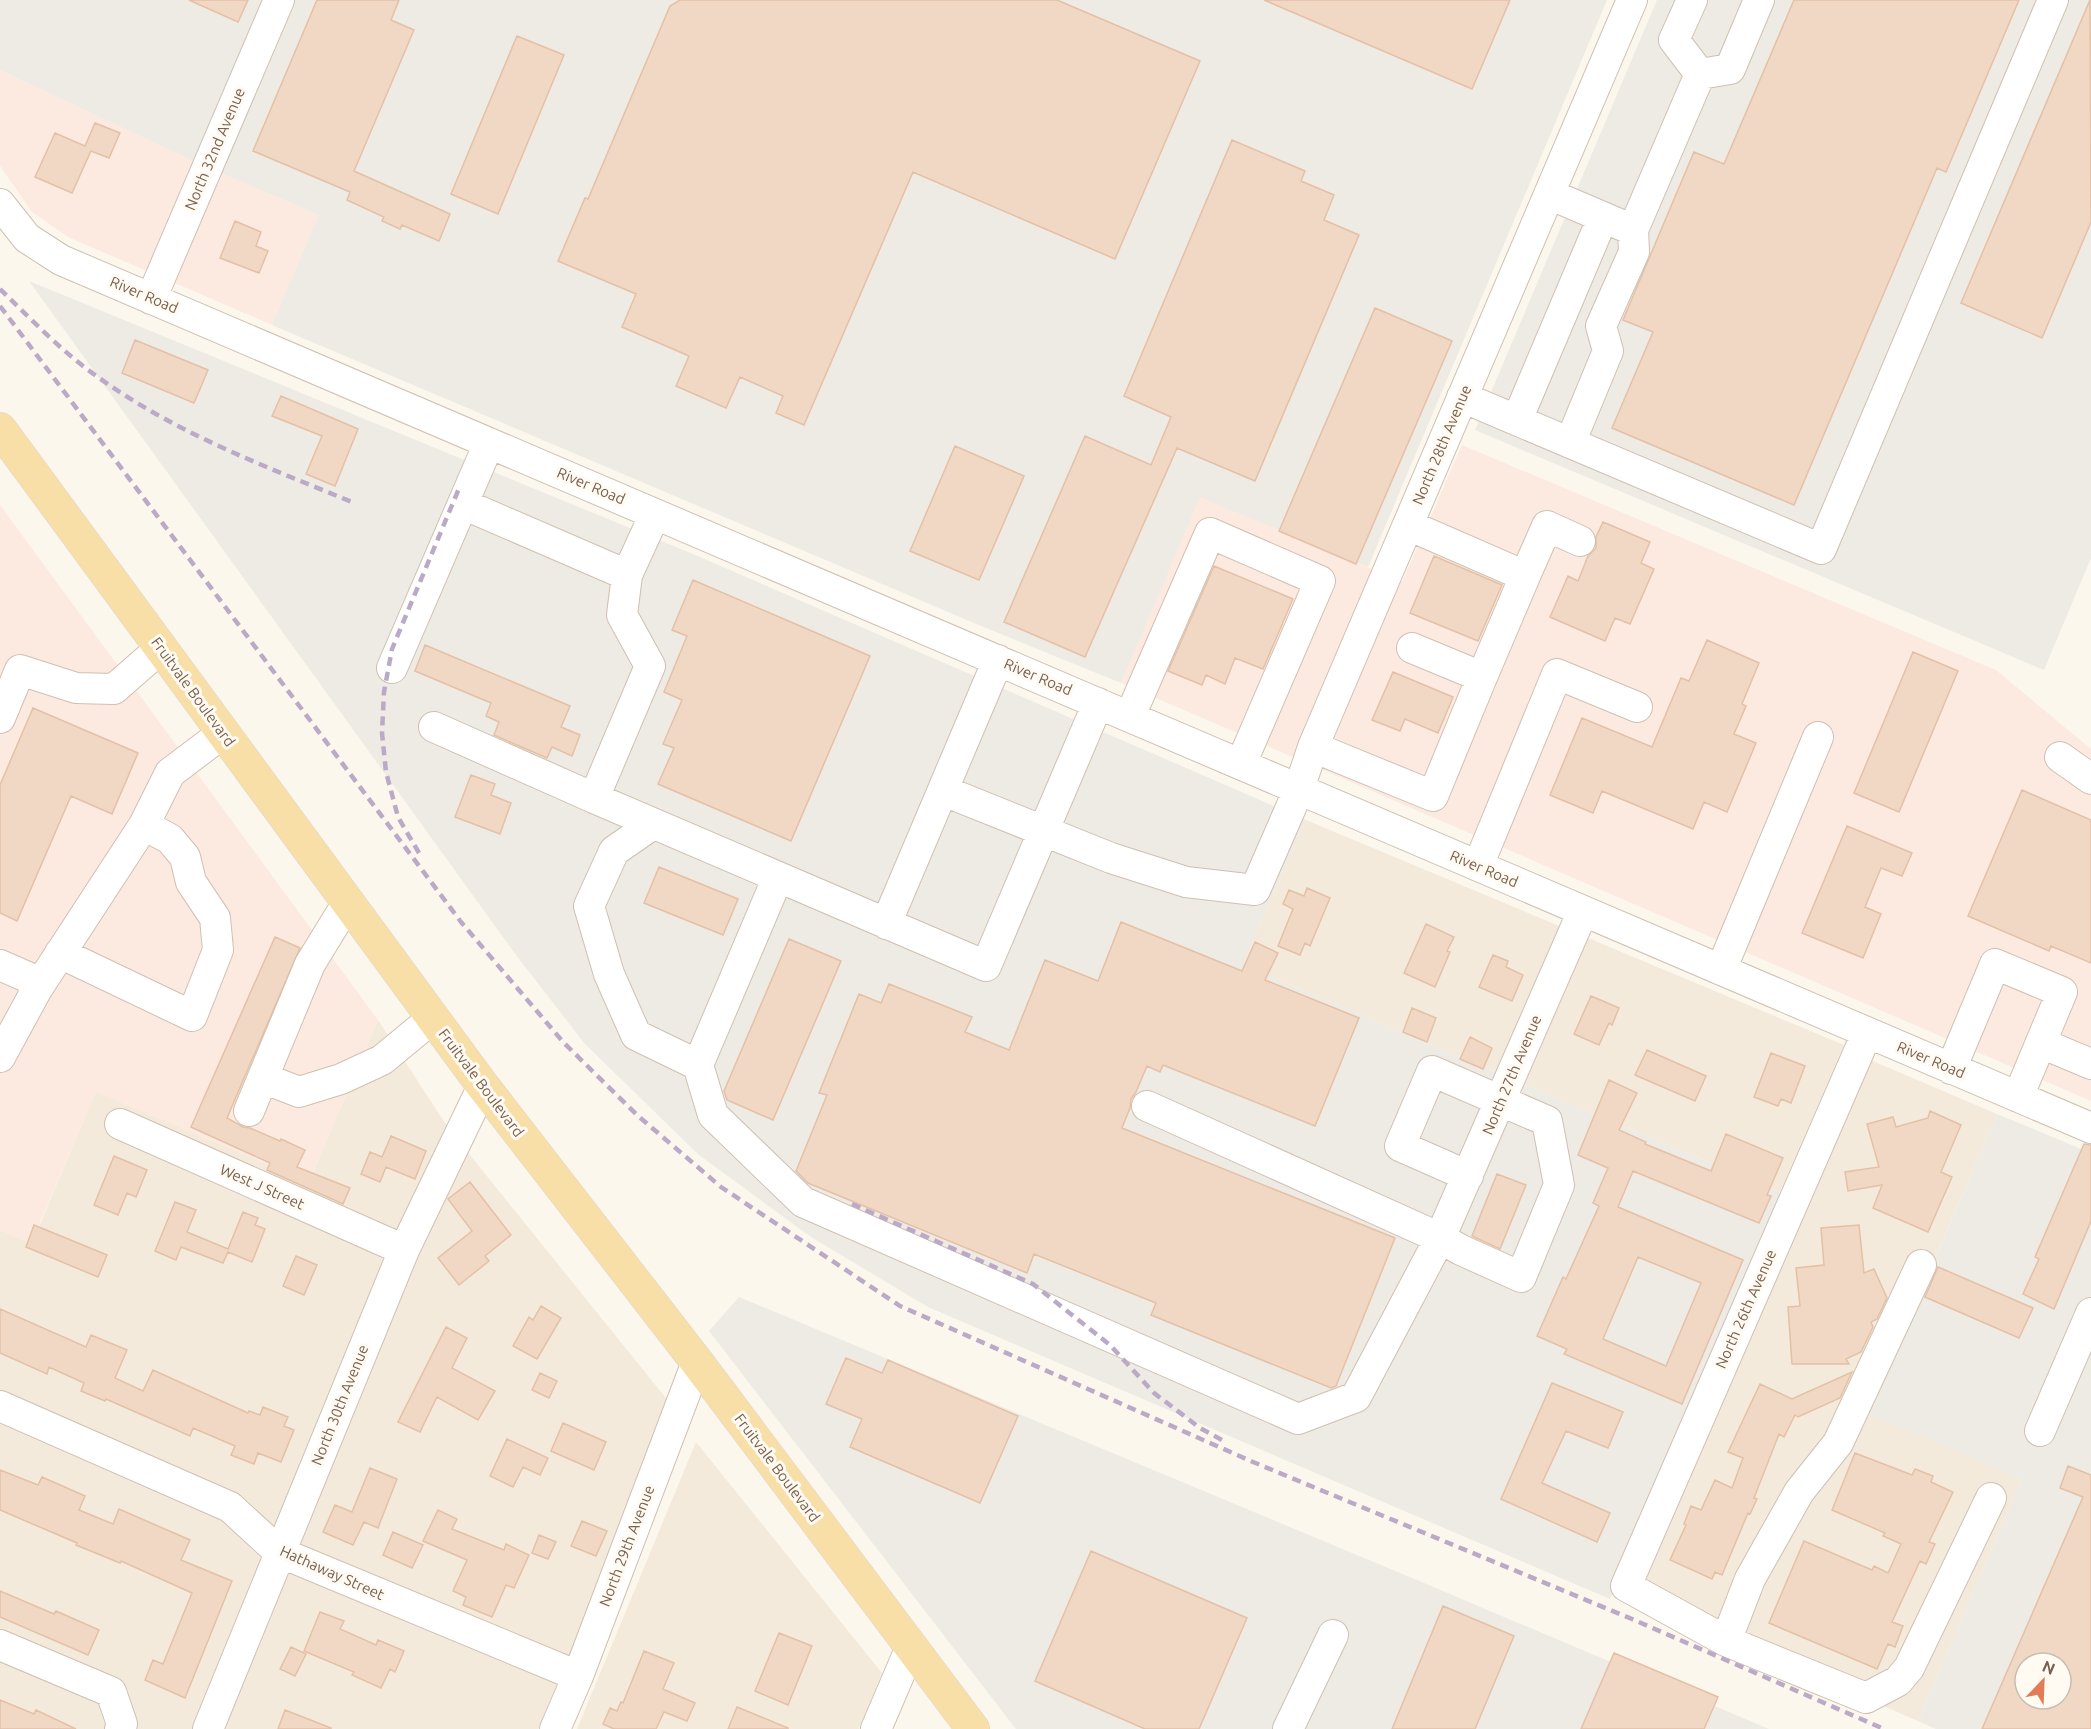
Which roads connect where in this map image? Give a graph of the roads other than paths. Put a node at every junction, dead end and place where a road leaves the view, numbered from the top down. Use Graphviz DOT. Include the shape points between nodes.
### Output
graph roads {
  1 [pos="279,0"];
  2 [pos="1632,0"];
  3 [pos="1692,0"];
  4 [pos="1759,0"];
  5 [pos="2053,0"];
  6 [pos="1700,74"];
  7 [pos="1549,194"];
  8 [pos="0,204"];
  9 [pos="1603,217"];
  10 [pos="1633,230"];
  11 [pos="151,299"];
  12 [pos="1462,398"];
  13 [pos="1517,420"];
  14 [pos="0,429"];
  15 [pos="489,443"];
  16 [pos="1570,443"];
  17 [pos="463,504"];
  18 [pos="655,514"];
  19 [pos="1408,525"];
  20 [pos="1580,541"];
  21 [pos="627,575"];
  22 [pos="1525,576"];
  23 [pos="161,648"];
  24 [pos="1412,648"];
  25 [pos="998,660"];
  26 [pos="392,668"];
  27 [pos="1482,677"];
  28 [pos="1098,703"];
  29 [pos="1637,707"];
  30 [pos="1130,716"];
  31 [pos="0,718"];
  32 [pos="434,727"];
  33 [pos="223,733"];
  34 [pos="1818,737"];
  35 [pos="1313,747"];
  36 [pos="2060,757"];
  37 [pos="1241,764"];
  38 [pos="2091,779"];
  39 [pos="1299,789"];
  40 [pos="944,791"];
  41 [pos="1433,796"];
  42 [pos="594,798"];
  43 [pos="653,824"];
  44 [pos="144,825"];
  45 [pos="1044,832"];
  46 [pos="1416,839"];
  47 [pos="1478,866"];
  48 [pos="778,877"];
  49 [pos="348,902"];
  50 [pos="1582,911"];
  51 [pos="886,924"];
  52 [pos="60,953"];
  53 [pos="0,965"];
  54 [pos="1721,970"];
  55 [pos="41,983"];
  56 [pos="433,1018"];
  57 [pos="1867,1033"];
  58 [pos="2041,1043"];
  59 [pos="0,1057"];
  60 [pos="2091,1064"];
  61 [pos="698,1065"];
  62 [pos="1951,1069"];
  63 [pos="263,1078"];
  64 [pos="483,1086"];
  65 [pos="2018,1097"];
  66 [pos="1501,1100"];
  67 [pos="1148,1106"];
  68 [pos="249,1111"];
  69 [pos="120,1124"];
  70 [pos="2091,1128"];
  71 [pos="1468,1176"];
  72 [pos="1440,1238"];
  73 [pos="404,1250"];
  74 [pos="1921,1265"];
  75 [pos="2091,1312"];
  76 [pos="698,1362"];
  77 [pos="0,1406"];
  78 [pos="2040,1431"];
  79 [pos="1991,1498"];
  80 [pos="279,1552"];
  81 [pos="1334,1635"];
  82 [pos="1726,1641"];
  83 [pos="0,1645"];
  84 [pos="911,1647"];
  85 [pos="578,1676"];
  86 [pos="120,1729"];
  87 [pos="208,1729"];
  88 [pos="555,1729"];
  89 [pos="876,1729"];
  90 [pos="973,1729"];
  91 [pos="1288,1729"];
  1 -- 11 [label="street, North 32nd Avenue"];
  2 -- 7 [label="street, North 28th Avenue"];
  3 -- 6 [label="street" via="1674,40"];
  4 -- 6 [label="street" via="1730,69"];
  5 -- 16 [label="street" via="1821,549"];
  6 -- 10 [label="street"];
  7 -- 9 [label="street"];
  7 -- 12 [label="street, North 28th Avenue"];
  8 -- 11 [label="street, River Road" via="27,238 61,260"];
  9 -- 10 [label="street"];
  9 -- 13 [label="street"];
  10 -- 16 [label="street" via="1635,252 1601,326 1608,351"];
  11 -- 15 [label="street, River Road"];
  12 -- 13 [label="street"];
  12 -- 19 [label="street, North 28th Avenue"];
  13 -- 16 [label="street"];
  14 -- 23 [label="main road, Fruitvale Boulevard"];
  15 -- 17 [label="street"];
  15 -- 18 [label="street, River Road"];
  17 -- 21 [label="street"];
  17 -- 26 [label="street"];
  18 -- 21 [label="street"];
  18 -- 25 [label="street, River Road"];
  19 -- 22 [label="street"];
  19 -- 35 [label="street, North 28th Avenue"];
  20 -- 22 [label="street" via="1547,526"];
  21 -- 42 [label="street" via="622,615 650,666"];
  22 -- 27 [label="street"];
  23 -- 31 [label="street" via="114,689 76,688 20,670"];
  23 -- 33 [label="main road, Fruitvale Boulevard"];
  24 -- 27 [label="street"];
  25 -- 28 [label="street, River Road"];
  25 -- 40 [label="street"];
  27 -- 41 [label="street"];
  28 -- 30 [label="street, River Road"];
  28 -- 45 [label="street"];
  29 -- 47 [label="street" via="1557,674"];
  30 -- 37 [label="street, River Road"];
  30 -- 37 [label="street" via="1210,532 1320,581"];
  32 -- 42 [label="street"];
  33 -- 44 [label="street" via="170,773"];
  33 -- 49 [label="main road, Fruitvale Boulevard"];
  34 -- 54 [label="street"];
  35 -- 39 [label="street, North 28th Avenue"];
  35 -- 41 [label="street"];
  36 -- 38 [label="street"];
  37 -- 39 [label="street, River Road"];
  39 -- 45 [label="street, North 28th Avenue" via="1255,890 1186,882"];
  39 -- 46 [label="street, River Road"];
  40 -- 45 [label="street"];
  40 -- 51 [label="street"];
  41 -- 46 [label="street"];
  42 -- 43 [label="street"];
  43 -- 48 [label="street"];
  43 -- 61 [label="street" via="614,851 590,906 609,974 636,1035"];
  44 -- 52 [label="street"];
  44 -- 52 [label="street" via="170,839 185,856 191,882 215,918 218,950 192,1016"];
  45 -- 51 [label="street" via="986,966"];
  46 -- 47 [label="street, River Road"];
  47 -- 50 [label="street, River Road"];
  48 -- 51 [label="street"];
  48 -- 61 [label="street"];
  49 -- 56 [label="main road, Fruitvale Boulevard"];
  49 -- 63 [label="street" via="310,964"];
  50 -- 54 [label="street, River Road"];
  50 -- 66 [label="street, North 27th Avenue"];
  52 -- 55 [label="street"];
  53 -- 55 [label="street"];
  54 -- 57 [label="street, River Road"];
  55 -- 59 [label="street"];
  56 -- 63 [label="street" via="382,1060 341,1079 299,1092"];
  56 -- 64 [label="main road, Fruitvale Boulevard"];
  57 -- 62 [label="street, River Road"];
  57 -- 82 [label="street, North 26th Avenue" via="1626,1586"];
  58 -- 60 [label="street"];
  58 -- 62 [label="street" via="2062,992 1995,964"];
  58 -- 65 [label="street"];
  61 -- 72 [label="street, North 27th Avenue" via="713,1115 803,1202 1298,1419 1356,1397"];
  62 -- 65 [label="street, River Road"];
  63 -- 68 [label="street"];
  64 -- 73 [label="street, North 30th Avenue"];
  64 -- 76 [label="main road, Fruitvale Boulevard"];
  65 -- 70 [label="street, River Road"];
  66 -- 71 [label="street, North 27th Avenue"];
  66 -- 71 [label="street" via="1432,1071 1400,1146"];
  66 -- 72 [label="street" via="1546,1121 1559,1185 1521,1277"];
  67 -- 72 [label="street"];
  69 -- 73 [label="street, West J Street"];
  71 -- 72 [label="street, North 27th Avenue"];
  73 -- 80 [label="street, North 30th Avenue"];
  74 -- 82 [label="street" via="1838,1443 1799,1492 1750,1579"];
  75 -- 78 [label="street"];
  76 -- 84 [label="main road, Fruitvale Boulevard"];
  76 -- 85 [label="street, North 29th Avenue"];
  77 -- 80 [label="street, Hathaway Street" via="230,1507"];
  79 -- 82 [label="street" via="1909,1668 1898,1681 1866,1698"];
  80 -- 85 [label="street, Hathaway Street"];
  80 -- 87 [label="street, North 30th Avenue"];
  81 -- 91 [label="street"];
  83 -- 86 [label="street" via="111,1692 123,1724"];
  84 -- 89 [label="street"];
  84 -- 90 [label="main road, Fruitvale Boulevard"];
  85 -- 88 [label="street, North 29th Avenue"];
}
